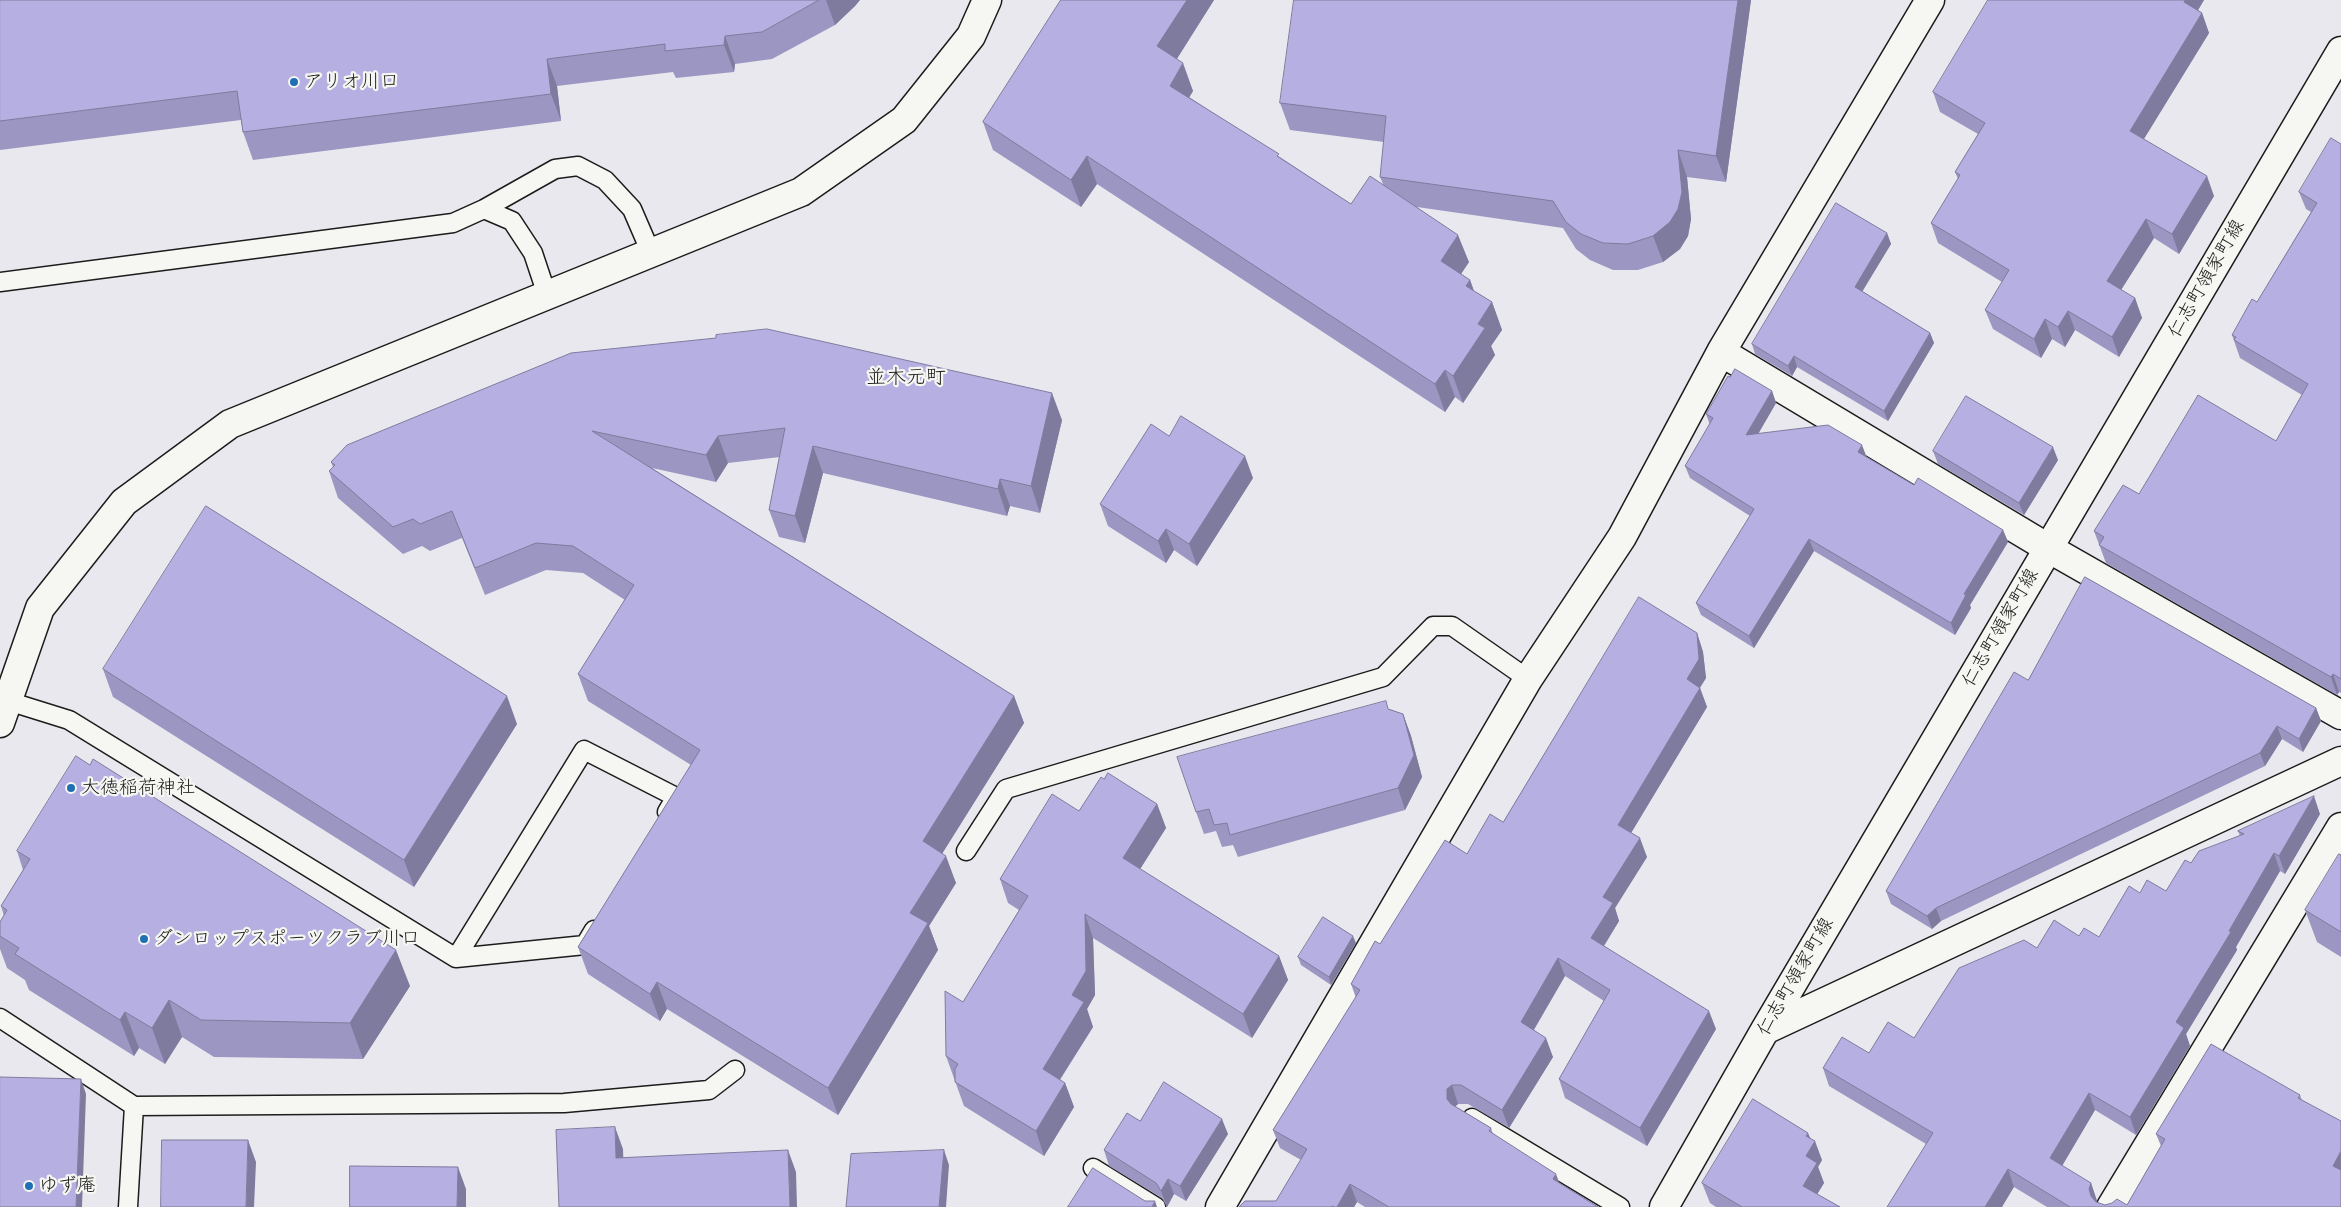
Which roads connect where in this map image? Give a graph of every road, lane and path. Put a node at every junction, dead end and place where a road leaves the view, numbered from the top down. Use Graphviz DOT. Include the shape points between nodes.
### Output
graph roads {
  1 [pos="987,0"];
  2 [pos="1930,0"];
  3 [pos="2341,51"];
  4 [pos="484,209"];
  5 [pos="651,253"];
  6 [pos="0,282"];
  7 [pos="547,295"];
  8 [pos="1721,352"];
  9 [pos="2048,548"];
  10 [pos="1528,678"];
  11 [pos="4,712"];
  12 [pos="2341,715"];
  13 [pos="2341,761"];
  14 [pos="2341,827"];
  15 [pos="656,830"];
  16 [pos="966,851"];
  17 [pos="605,912"];
  18 [pos="456,958"];
  19 [pos="0,1018"];
  20 [pos="1765,1030"];
  21 [pos="735,1070"];
  22 [pos="134,1106"];
  23 [pos="1463,1113"];
  24 [pos="1093,1168"];
  25 [pos="128,1207"];
  26 [pos="1156,1207"];
  27 [pos="1220,1207"];
  28 [pos="1620,1207"];
  29 [pos="1664,1207"];
  30 [pos="2111,1207"];
  1 -- 5 [label="street" via="971,36 904,120 801,192"];
  2 -- 8 [label="street"];
  3 -- 9 [label="street, 仁志町領家町線"];
  4 -- 5 [label="lane" via="555,169 578,166 605,180 632,209"];
  4 -- 6 [label="lane" via="453,223 429,227"];
  4 -- 7 [label="lane" via="512,221 533,253"];
  5 -- 7 [label="street"];
  7 -- 11 [label="street" via="230,424 124,502 40,608"];
  8 -- 9 [label="street"];
  8 -- 10 [label="street" via="1622,537"];
  9 -- 12 [label="street"];
  9 -- 20 [label="street, 仁志町領家町線"];
  10 -- 16 [label="lane" via="1452,626 1433,626 1383,677 1006,789"];
  10 -- 27 [label="street"];
  11 -- 18 [label="lane" via="69,720"];
  13 -- 20 [label="street"];
  14 -- 30 [label="street"];
  15 -- 18 [label="lane" via="676,797 584,750"];
  17 -- 18 [label="lane" via="585,945"];
  19 -- 22 [label="lane"];
  20 -- 29 [label="street, 仁志町領家町線"];
  21 -- 22 [label="lane" via="709,1090 564,1103"];
  22 -- 25 [label="lane"];
  23 -- 28 [label="lane"];
  24 -- 26 [label="lane"];
}
